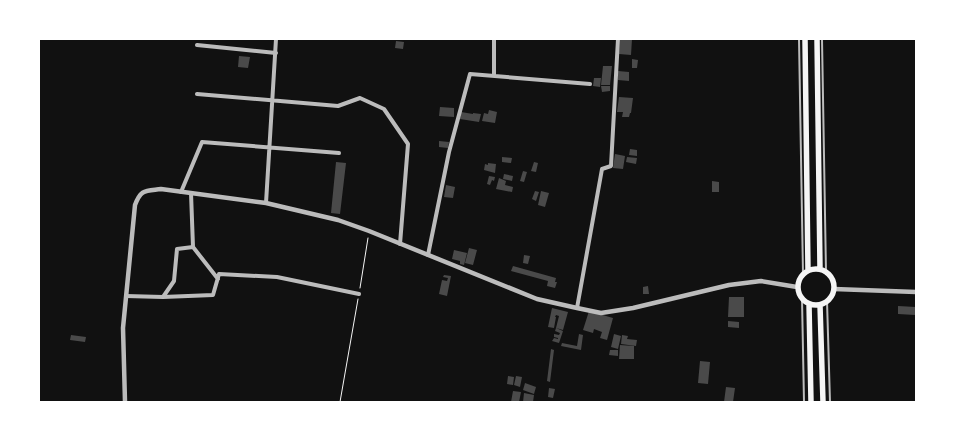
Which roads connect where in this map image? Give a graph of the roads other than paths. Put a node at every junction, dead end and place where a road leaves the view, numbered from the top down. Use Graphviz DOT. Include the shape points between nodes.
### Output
graph roads {
  1 [pos="276,39"];
  2 [pos="494,39"];
  3 [pos="618,39"];
  4 [pos="799,39"];
  5 [pos="805,39"];
  6 [pos="817,39"];
  7 [pos="822,39"];
  8 [pos="197,44"];
  9 [pos="276,53"];
  10 [pos="494,76"];
  11 [pos="590,84"];
  12 [pos="197,94"];
  13 [pos="273,100"];
  14 [pos="270,148"];
  15 [pos="339,153"];
  16 [pos="181,192"];
  17 [pos="191,193"];
  18 [pos="266,203"];
  19 [pos="400,244"];
  20 [pos="193,247"];
  21 [pos="428,255"];
  22 [pos="823,270"];
  23 [pos="805,272"];
  24 [pos="218,279"];
  25 [pos="798,287"];
  26 [pos="834,289"];
  27 [pos="916,292"];
  28 [pos="358,294"];
  29 [pos="126,296"];
  30 [pos="163,297"];
  31 [pos="802,299"];
  32 [pos="827,301"];
  33 [pos="809,304"];
  34 [pos="820,304"];
  35 [pos="576,308"];
  36 [pos="125,402"];
  37 [pos="804,402"];
  38 [pos="811,402"];
  39 [pos="823,402"];
  40 [pos="830,402"];
  1 -- 9 [label="street"];
  2 -- 10 [label="street"];
  3 -- 35 [label="street" via="611,166 602,169"];
  4 -- 23 [label="lane"];
  5 -- 23 [label="main road"];
  6 -- 22 [label="main road"];
  7 -- 22 [label="lane"];
  8 -- 9 [label="street"];
  9 -- 13 [label="street"];
  10 -- 11 [label="street"];
  10 -- 21 [label="street" via="470,74 449,152"];
  12 -- 13 [label="street"];
  13 -- 14 [label="street"];
  13 -- 19 [label="street" via="338,106 360,98 384,109 408,144"];
  14 -- 15 [label="street"];
  14 -- 16 [label="street" via="202,142"];
  14 -- 18 [label="street"];
  16 -- 17 [label="street"];
  16 -- 29 [label="street" via="161,189 138,194"];
  17 -- 18 [label="street"];
  17 -- 20 [label="street"];
  18 -- 19 [label="street" via="338,220"];
  19 -- 21 [label="street"];
  20 -- 24 [label="street"];
  20 -- 30 [label="street" via="177,249 174,281"];
  21 -- 35 [label="street" via="537,299"];
  22 -- 23 [label="main road" via="814,268"];
  22 -- 26 [label="main road" via="831,276"];
  23 -- 25 [label="main road"];
  24 -- 28 [label="street" via="219,274 277,277"];
  24 -- 30 [label="street" via="213,295"];
  25 -- 31 [label="main road"];
  25 -- 35 [label="street" via="761,282 729,285 601,313"];
  26 -- 27 [label="street"];
  26 -- 32 [label="main road"];
  29 -- 30 [label="street"];
  29 -- 36 [label="street" via="123,328"];
  31 -- 33 [label="main road"];
  31 -- 37 [label="lane"];
  32 -- 34 [label="main road"];
  32 -- 40 [label="lane"];
  33 -- 34 [label="main road"];
  33 -- 38 [label="main road"];
  34 -- 39 [label="main road"];
}
